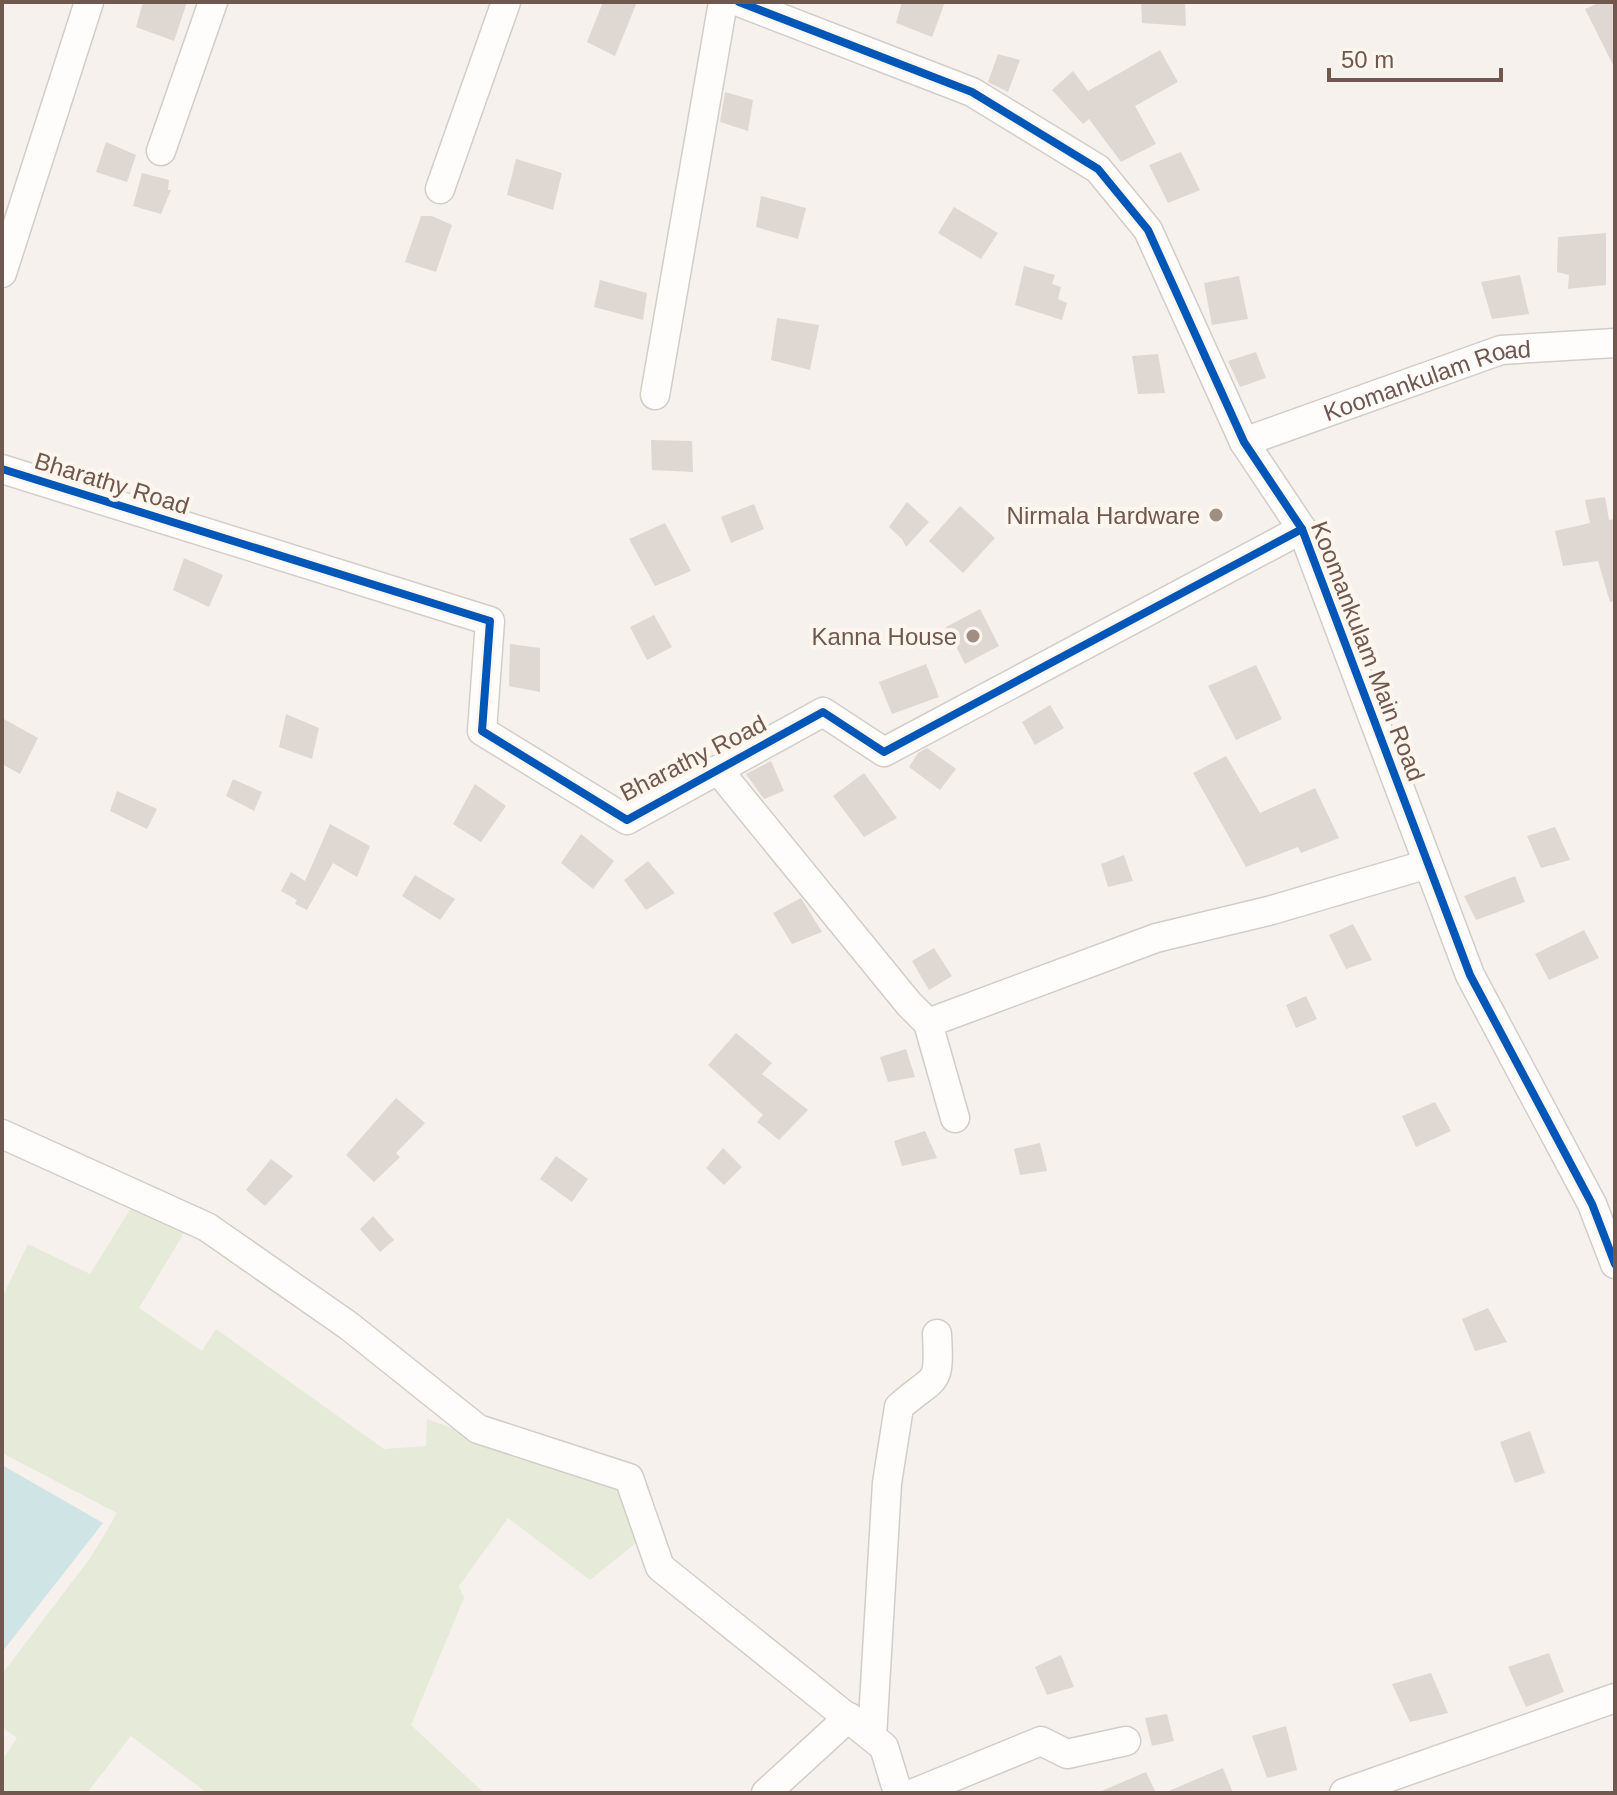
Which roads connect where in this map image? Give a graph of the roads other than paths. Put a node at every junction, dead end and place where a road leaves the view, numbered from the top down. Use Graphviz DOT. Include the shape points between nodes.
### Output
graph roads {
  1 [pos="89,2"];
  2 [pos="213,2"];
  3 [pos="506,2"];
  4 [pos="723,2"];
  5 [pos="739,2"];
  6 [pos="161,151"];
  7 [pos="440,189"];
  8 [pos="4,262"];
  9 [pos="1615,343"];
  10 [pos="655,395"];
  11 [pos="1244,442"];
  12 [pos="2,469"];
  13 [pos="1302,529"];
  14 [pos="718,770"];
  15 [pos="1428,864"];
  16 [pos="928,1023"];
  17 [pos="955,1118"];
  18 [pos="2,1134"];
  19 [pos="1615,1264"];
  20 [pos="937,1334"];
  21 [pos="1615,1698"];
  22 [pos="849,1717"];
  23 [pos="872,1737"];
  24 [pos="1126,1741"];
  25 [pos="766,1793"];
  26 [pos="898,1793"];
  27 [pos="914,1793"];
  28 [pos="1344,1793"];
  1 -- 8 [label="street"];
  2 -- 6 [label="street"];
  3 -- 7 [label="street"];
  4 -- 10 [label="street"];
  5 -- 11 [label="street, Koomankulam Main Road" via="972,92 1098,169 1148,230"];
  9 -- 11 [label="street, Koomankulam Road" via="1501,350"];
  11 -- 13 [label="street, Koomankulam Main Road"];
  12 -- 14 [label="street, Bharathy Road" via="490,621 482,731 627,820"];
  13 -- 14 [label="street, Bharathy Road" via="884,752 823,712"];
  13 -- 15 [label="street, Koomankulam Main Road"];
  14 -- 16 [label="street"];
  15 -- 16 [label="street" via="1156,938"];
  15 -- 19 [label="street, Koomankulam Main Road" via="1470,975 1592,1204"];
  16 -- 17 [label="street"];
  18 -- 22 [label="street" via="207,1227 349,1326 478,1429 629,1478 660,1567"];
  20 -- 23 [label="street" via="939,1369 931,1383 899,1407 887,1483"];
  21 -- 28 [label="street"];
  22 -- 23 [label="street"];
  22 -- 25 [label="street"];
  23 -- 26 [label="street" via="884,1747"];
  24 -- 27 [label="street" via="1067,1754 1041,1741"];
}
